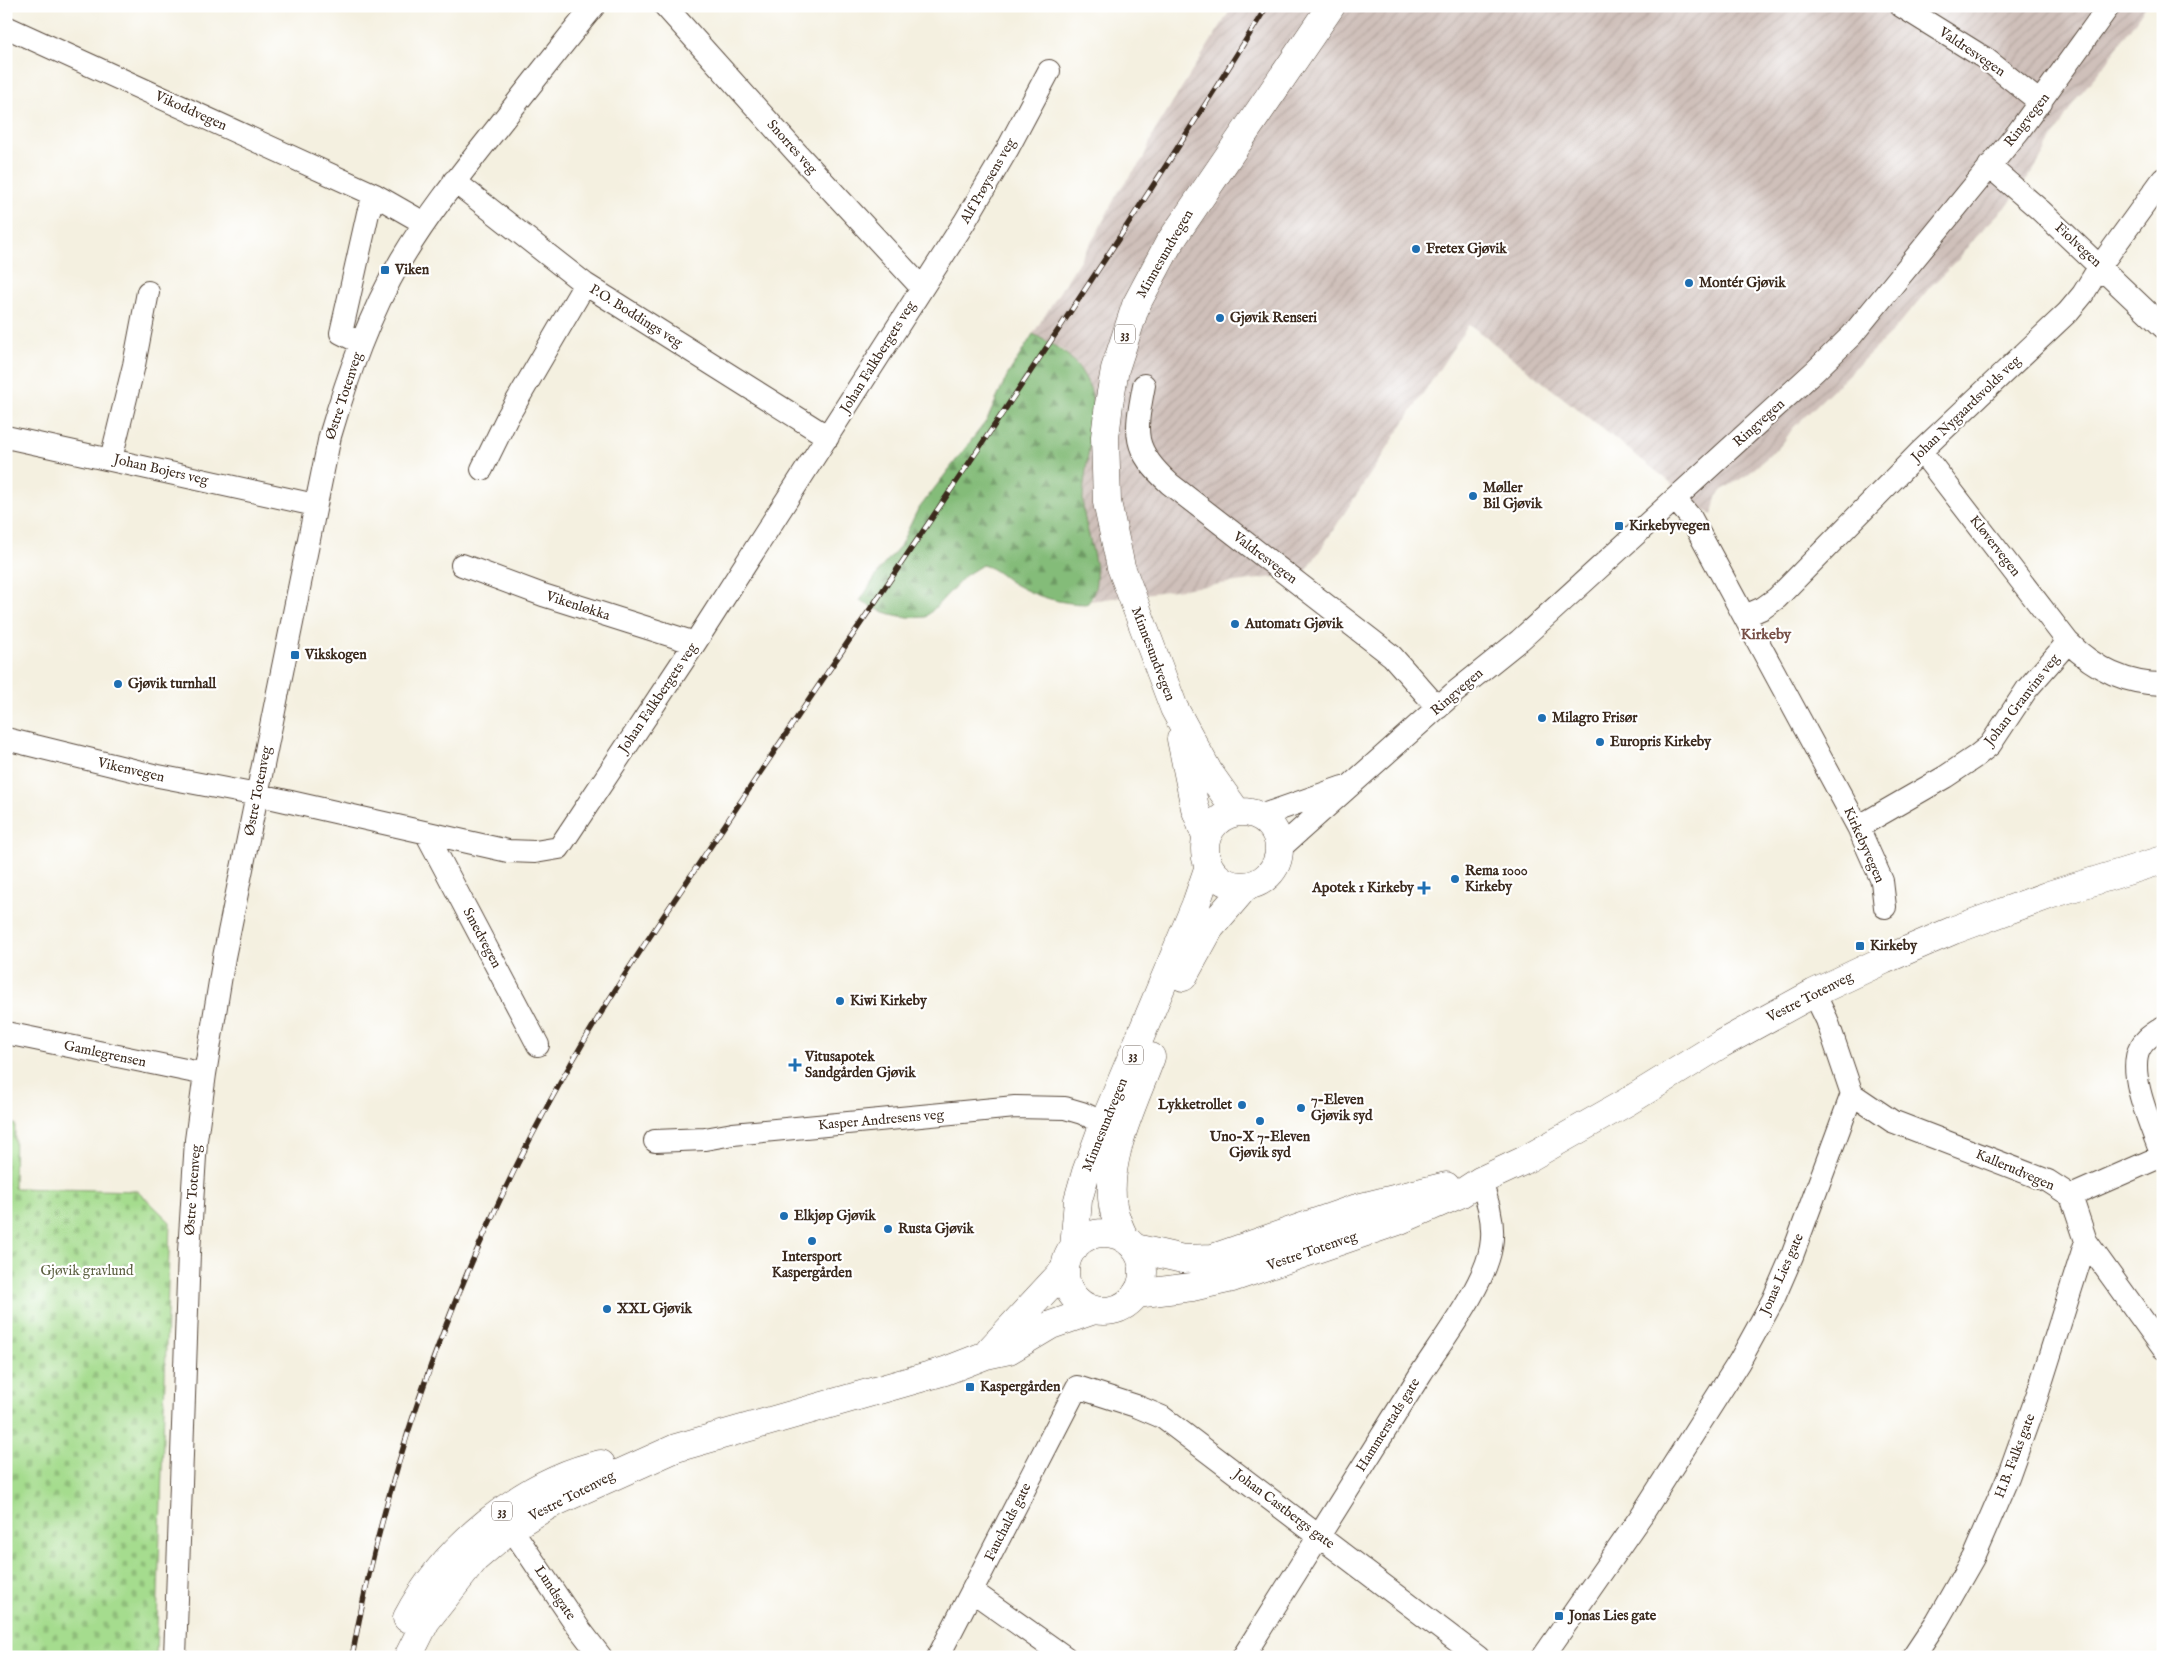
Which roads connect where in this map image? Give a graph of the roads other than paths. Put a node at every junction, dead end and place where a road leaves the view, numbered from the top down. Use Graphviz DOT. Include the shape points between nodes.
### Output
graph roads {
  1 [pos="594,6"];
  2 [pos="665,6"];
  3 [pos="1331,6"];
  4 [pos="1901,6"];
  5 [pos="2109,6"];
  6 [pos="6,27"];
  7 [pos="1049,71"];
  8 [pos="2041,103"];
  9 [pos="1989,166"];
  10 [pos="2163,179"];
  11 [pos="454,181"];
  12 [pos="375,195"];
  13 [pos="424,223"];
  14 [pos="2100,266"];
  15 [pos="585,284"];
  16 [pos="921,287"];
  17 [pos="148,292"];
  18 [pos="2163,327"];
  19 [pos="361,343"];
  20 [pos="1144,385"];
  21 [pos="6,436"];
  22 [pos="828,438"];
  23 [pos="1921,451"];
  24 [pos="111,459"];
  25 [pos="482,469"];
  26 [pos="1674,499"];
  27 [pos="315,505"];
  28 [pos="462,565"];
  29 [pos="1745,616"];
  30 [pos="2068,642"];
  31 [pos="695,643"];
  32 [pos="2163,684"];
  33 [pos="1174,708"];
  34 [pos="1438,708"];
  35 [pos="6,739"];
  36 [pos="1351,785"];
  37 [pos="258,794"];
  38 [pos="1248,814"];
  39 [pos="1858,827"];
  40 [pos="426,833"];
  41 [pos="1206,837"];
  42 [pos="1279,849"];
  43 [pos="2163,860"];
  44 [pos="1209,866"];
  45 [pos="1246,886"];
  46 [pos="1885,907"];
  47 [pos="1814,993"];
  48 [pos="2163,1028"];
  49 [pos="6,1033"];
  50 [pos="538,1044"];
  51 [pos="204,1074"];
  52 [pos="1852,1094"];
  53 [pos="1104,1123"];
  54 [pos="655,1141"];
  55 [pos="2163,1156"];
  56 [pos="1480,1181"];
  57 [pos="2071,1196"];
  58 [pos="2086,1241"];
  59 [pos="1130,1244"];
  60 [pos="1070,1259"];
  61 [pos="1136,1294"];
  62 [pos="1094,1310"];
  63 [pos="2163,1348"];
  64 [pos="986,1355"];
  65 [pos="1077,1387"];
  66 [pos="676,1448"];
  67 [pos="511,1528"];
  68 [pos="1319,1534"];
  69 [pos="972,1590"];
  70 [pos="176,1657"];
  71 [pos="389,1657"];
  72 [pos="408,1657"];
  73 [pos="601,1657"];
  74 [pos="938,1657"];
  75 [pos="1065,1657"];
  76 [pos="1242,1657"];
  77 [pos="1478,1657"];
  78 [pos="1543,1657"];
  79 [pos="1913,1657"];
  1 -- 11 [label="street, Østre Totenveg"];
  2 -- 16 [label="street, Snorres veg"];
  3 -- 33 [label="main road, Minnesundvegen / 33" via="1168,245 1136,305 1115,369 1105,437 1106,493 1111,525 1133,602"];
  4 -- 8 [label="street, Valdresvegen" via="1986,59"];
  5 -- 8 [label="street, Ringvegen"];
  6 -- 12 [label="street, Vikoddvegen"];
  7 -- 16 [label="street, Alf Prøysens veg" via="964,223"];
  8 -- 9 [label="street, Ringvegen"];
  9 -- 14 [label="street, Fiolvegen"];
  9 -- 26 [label="street, Ringvegen" via="1852,335"];
  10 -- 14 [label="street, Johan Nygaardsvolds veg"];
  11 -- 13 [label="street, Østre Totenveg"];
  11 -- 15 [label="street, P.O. Boddings veg"];
  12 -- 13 [label="street, Vikoddvegen"];
  12 -- 19 [label="street" via="341,333"];
  13 -- 19 [label="street, Østre Totenveg" via="400,262"];
  14 -- 18 [label="street, Fiolvegen"];
  14 -- 23 [label="street, Johan Nygaardsvolds veg" via="2068,312"];
  15 -- 22 [label="street, P.O. Boddings veg"];
  15 -- 25 [label="street" via="508,416"];
  16 -- 22 [label="street, Johan Falkbergets veg"];
  17 -- 24 [label="street"];
  19 -- 27 [label="street, Østre Totenveg" via="330,436"];
  20 -- 34 [label="street, Valdresvegen" via="1138,436 1151,467 1392,656"];
  21 -- 24 [label="street, Johan Bojers veg"];
  22 -- 31 [label="street, Johan Falkbergets veg"];
  23 -- 29 [label="street, Johan Nygaardsvolds veg" via="1777,598"];
  23 -- 30 [label="street, Kløvervegen"];
  24 -- 27 [label="street, Johan Bojers veg"];
  26 -- 29 [label="street, Kirkebyvegen" via="1691,518"];
  26 -- 34 [label="street, Ringvegen" via="1520,640"];
  27 -- 37 [label="street, Østre Totenveg"];
  28 -- 31 [label="street, Vikenløkka" via="542,595"];
  29 -- 39 [label="street, Kirkebyvegen"];
  30 -- 32 [label="street, Johan Granvins veg" via="2084,658 2108,672"];
  30 -- 39 [label="street, Johan Granvins veg" via="2027,689 1990,745 1945,777"];
  31 -- 40 [label="street, Johan Falkbergets veg" via="559,848 535,852 508,851"];
  33 -- 38 [label="main road, Minnesundvegen / 33" via="1208,771"];
  33 -- 41 [label="main road, Minnesundvegen / 33" via="1195,808"];
  34 -- 36 [label="street, Ringvegen"];
  35 -- 37 [label="street, Vikenvegen" via="153,775"];
  36 -- 38 [label="street, Ringvegen"];
  36 -- 42 [label="street, Ringvegen"];
  37 -- 40 [label="street, Johan Falkbergets veg"];
  37 -- 51 [label="street, Østre Totenveg" via="224,957"];
  38 -- 41 [label="main road" via="1220,819"];
  38 -- 42 [label="main road, Minnesundvegen / 33" via="1267,821 1276,833"];
  39 -- 46 [label="street, Kirkebyvegen" via="1882,881"];
  40 -- 50 [label="street, Smedvegen"];
  41 -- 44 [label="main road, Minnesundvegen / 33" via="1205,852"];
  42 -- 45 [label="main road, Minnesundvegen / 33" via="1272,870 1264,879"];
  43 -- 47 [label="main road, Vestre Totenveg" via="2052,894 1954,930"];
  44 -- 45 [label="main road" via="1225,882"];
  44 -- 53 [label="main road, Minnesundvegen / 33"];
  45 -- 59 [label="main road, Minnesundvegen / 33" via="1210,928 1188,967 1122,1135 1112,1192 1116,1219"];
  47 -- 52 [label="street" via="1827,1020"];
  47 -- 56 [label="main road, Vestre Totenveg" via="1530,1157"];
  48 -- 55 [label="street" via="2146,1039 2136,1061 2144,1105"];
  49 -- 51 [label="street, Gamlegrensen"];
  51 -- 70 [label="street, Østre Totenveg" via="189,1252"];
  52 -- 57 [label="street, Kallerudvegen" via="1892,1121 2048,1181"];
  52 -- 78 [label="street, Jonas Lies gate" via="1792,1256 1743,1356 1641,1516"];
  53 -- 54 [label="street, Kasper Andresens veg" via="1065,1108 1015,1108 705,1139"];
  53 -- 60 [label="main road, Minnesundvegen / 33" via="1078,1200"];
  55 -- 57 [label="street"];
  56 -- 59 [label="main road, Vestre Totenveg" via="1357,1208 1213,1258 1183,1259"];
  56 -- 61 [label="main road, Vestre Totenveg" via="1460,1194 1398,1221 1244,1274 1192,1287"];
  56 -- 68 [label="street, Hammerstads gate" via="1488,1199 1492,1229 1492,1246 1486,1264 1453,1324"];
  57 -- 58 [label="street, Kallerudvegen"];
  58 -- 63 [label="street, Kallerudvegen"];
  58 -- 79 [label="street, H.B. Falks gate" via="2008,1477 1973,1558"];
  59 -- 60 [label="main road" via="1110,1234 1094,1235 1079,1242"];
  59 -- 61 [label="main road, 33" via="1141,1261 1143,1275"];
  60 -- 62 [label="main road, 33" via="1066,1278 1072,1294"];
  60 -- 64 [label="main road"];
  61 -- 62 [label="main road, 33" via="1117,1309"];
  62 -- 64 [label="main road, Vestre Totenveg / 33" via="1051,1325 1009,1350"];
  64 -- 66 [label="main road, Vestre Totenveg / 33" via="945,1371"];
  65 -- 68 [label="street, Johan Castbergs gate" via="1162,1416"];
  65 -- 69 [label="street, Fauchalds gate"];
  66 -- 67 [label="main road, Vestre Totenveg / 33" via="549,1505"];
  66 -- 71 [label="main road, Vestre Totenveg / 33" via="583,1468 546,1483 506,1508 464,1543 430,1583 408,1615"];
  67 -- 72 [label="main road, Vestre Totenveg / 33" via="475,1559 448,1590 426,1621"];
  67 -- 73 [label="street, Lundsgate"];
  68 -- 76 [label="street, Hammerstads gate"];
  68 -- 77 [label="street, Johan Castbergs gate"];
  69 -- 74 [label="street, Fauchalds gate"];
  69 -- 75 [label="street"];
}
